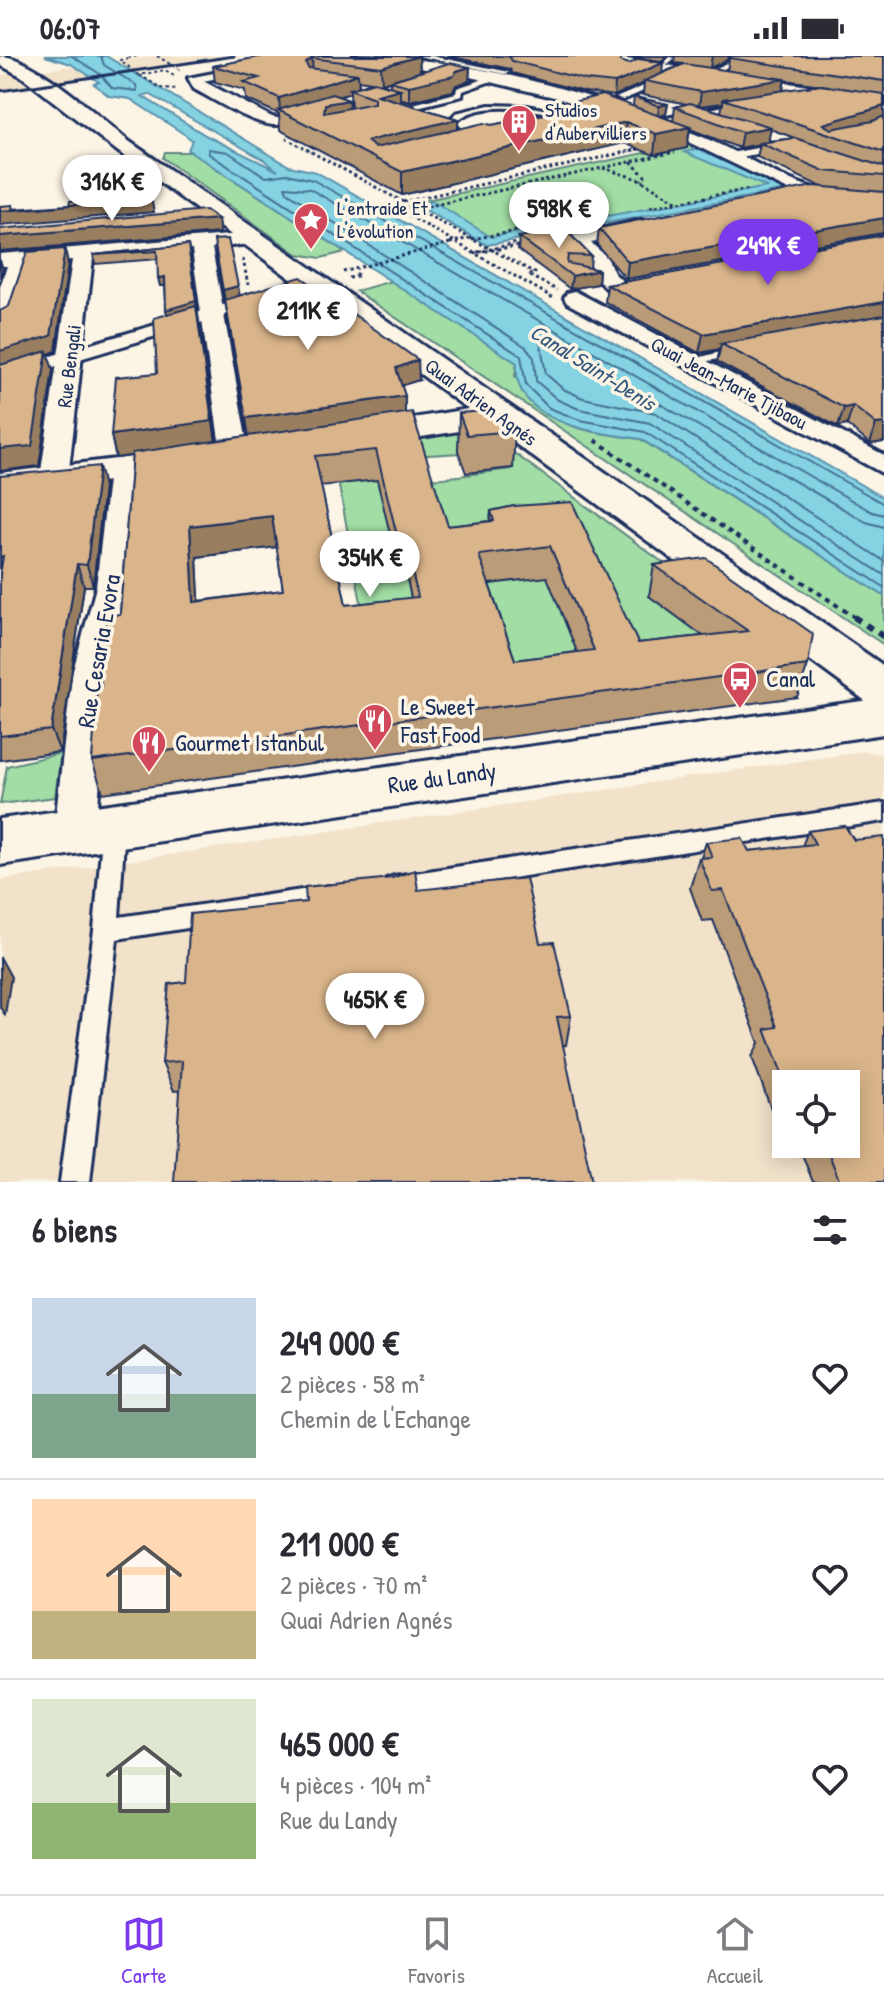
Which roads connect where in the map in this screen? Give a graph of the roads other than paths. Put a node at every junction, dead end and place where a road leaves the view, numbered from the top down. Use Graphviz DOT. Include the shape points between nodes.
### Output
graph roads {
  1 [pos="323,56"];
  2 [pos="359,56"];
  3 [pos="421,56"];
  4 [pos="580,56"];
  5 [pos="1,60"];
  6 [pos="633,63"];
  7 [pos="728,64"];
  8 [pos="451,70"];
  9 [pos="689,70"];
  10 [pos="712,73"];
  11 [pos="501,75"];
  12 [pos="829,91"];
  13 [pos="380,94"];
  14 [pos="794,97"];
  15 [pos="884,101"];
  16 [pos="610,103"];
  17 [pos="752,103"];
  18 [pos="702,111"];
  19 [pos="578,116"];
  20 [pos="652,122"];
  21 [pos="279,123"];
  22 [pos="548,123"];
  23 [pos="460,144"];
  24 [pos="800,144"];
  25 [pos="731,154"];
  26 [pos="842,161"];
  27 [pos="804,192"];
  28 [pos="779,200"];
  29 [pos="884,200"];
  30 [pos="220,215"];
  31 [pos="190,219"];
  32 [pos="653,224"];
  33 [pos="253,239"];
  34 [pos="201,245"];
  35 [pos="83,254"];
  36 [pos="10,260"];
  37 [pos="280,293"];
  38 [pos="213,314"];
  39 [pos="0,320"];
  40 [pos="749,349"];
  41 [pos="70,355"];
  42 [pos="703,358"];
  43 [pos="0,377"];
  44 [pos="498,415"];
  45 [pos="325,441"];
  46 [pos="250,452"];
  47 [pos="878,470"];
  48 [pos="123,471"];
  49 [pos="54,478"];
  50 [pos="0,484"];
  51 [pos="884,690"];
  52 [pos="884,716"];
  53 [pos="884,812"];
  54 [pos="94,829"];
  55 [pos="0,842"];
  56 [pos="106,930"];
  57 [pos="75,1182"];
  1 -- 21 [label="street" via="195,78 199,86"];
  2 -- 8 [label="street"];
  3 -- 11 [label="lane"];
  4 -- 6 [label="street"];
  5 -- 30 [label="street, Quai Adrien Agnés" via="27,72"];
  6 -- 9 [label="street" via="667,62"];
  7 -- 10 [label="lane"];
  8 -- 11 [label="street"];
  8 -- 13 [label="street"];
  9 -- 10 [label="street"];
  9 -- 16 [label="lane"];
  10 -- 12 [label="street"];
  11 -- 13 [label="lane" via="413,106"];
  11 -- 16 [label="street"];
  12 -- 14 [label="lane"];
  12 -- 15 [label="street"];
  16 -- 18 [label="street"];
  16 -- 19 [label="lane"];
  16 -- 20 [label="street"];
  17 -- 18 [label="lane"];
  18 -- 20 [label="lane"];
  18 -- 24 [label="street"];
  19 -- 22 [label="lane"];
  19 -- 23 [label="lane" via="471,109 456,114 450,123 474,140"];
  20 -- 25 [label="street"];
  24 -- 25 [label="street"];
  24 -- 26 [label="street"];
  25 -- 27 [label="street"];
  27 -- 28 [label="street"];
  27 -- 29 [label="street"];
  30 -- 31 [label="street"];
  30 -- 33 [label="street, Quai Adrien Agnés"];
  32 -- 47 [label="street, Quai Jean-Marie Tjibaou" via="576,240 600,261 605,286"];
  33 -- 34 [label="street"];
  33 -- 44 [label="street, Quai Adrien Agnés"];
  34 -- 35 [label="street"];
  34 -- 38 [label="street"];
  35 -- 36 [label="street"];
  35 -- 41 [label="street, Rue Bengali"];
  36 -- 39 [label="street"];
  37 -- 38 [label="street"];
  38 -- 41 [label="street"];
  38 -- 46 [label="street"];
  40 -- 42 [label="lane"];
  41 -- 43 [label="street"];
  41 -- 49 [label="street, Rue Bengali"];
  44 -- 45 [label="street"];
  44 -- 51 [label="street, Quai Adrien Agnés"];
  46 -- 48 [label="street"];
  48 -- 49 [label="street"];
  48 -- 54 [label="street, Rue Cesaria Evora" via="112,587 90,674"];
  49 -- 50 [label="street"];
  52 -- 54 [label="street, Rue du Landy"];
  53 -- 56 [label="lane"];
  54 -- 55 [label="street, Rue du Landy"];
  54 -- 56 [label="lane"];
  56 -- 57 [label="lane"];
}
